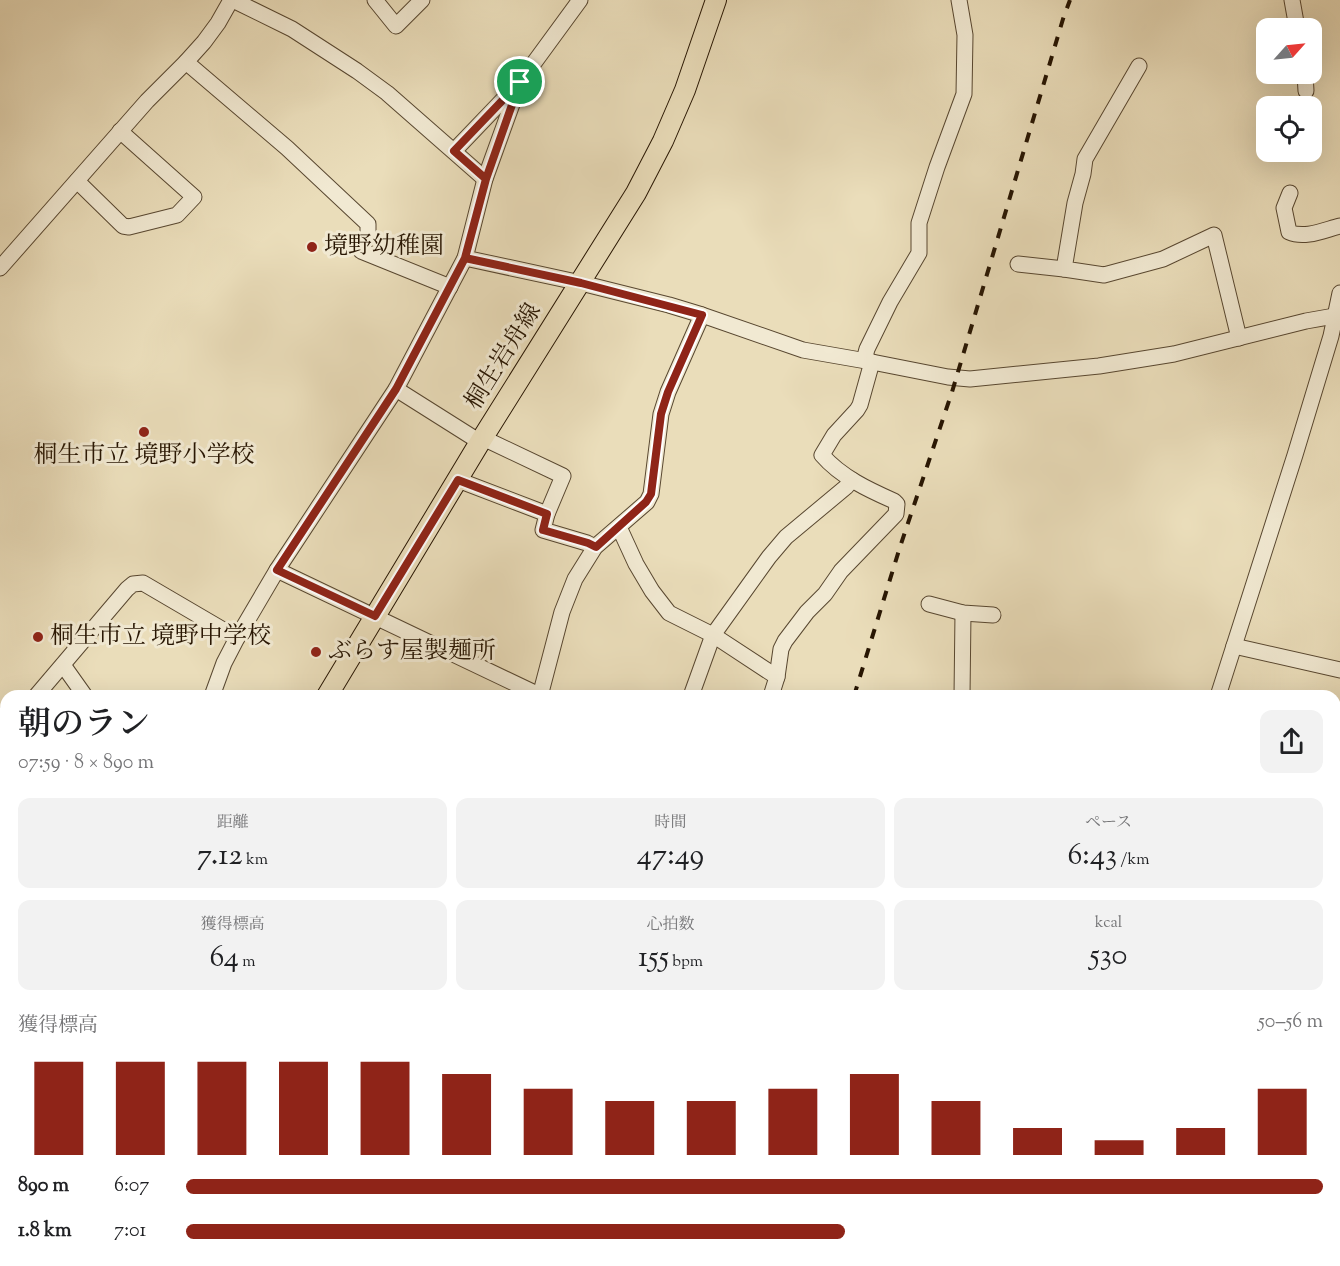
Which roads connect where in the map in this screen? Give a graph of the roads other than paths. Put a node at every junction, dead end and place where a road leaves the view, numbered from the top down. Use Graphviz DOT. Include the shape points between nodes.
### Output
graph roads {
  1 [pos="232,0"];
  2 [pos="375,0"];
  3 [pos="422,0"];
  4 [pos="580,0"];
  5 [pos="716,0"];
  6 [pos="959,0"];
  7 [pos="1292,0"];
  8 [pos="1295,18"];
  9 [pos="186,62"];
  10 [pos="1139,66"];
  11 [pos="520,82"];
  12 [pos="1306,84"];
  13 [pos="1306,91"];
  14 [pos="120,131"];
  15 [pos="454,151"];
  16 [pos="486,179"];
  17 [pos="77,181"];
  18 [pos="1290,193"];
  19 [pos="1340,226"];
  20 [pos="465,258"];
  21 [pos="1018,264"];
  22 [pos="0,268"];
  23 [pos="1064,269"];
  24 [pos="581,283"];
  25 [pos="450,287"];
  26 [pos="1340,293"];
  27 [pos="702,315"];
  28 [pos="1338,315"];
  29 [pos="1239,338"];
  30 [pos="868,361"];
  31 [pos="396,389"];
  32 [pos="482,440"];
  33 [pos="458,480"];
  34 [pos="852,480"];
  35 [pos="547,514"];
  36 [pos="619,527"];
  37 [pos="596,547"];
  38 [pos="277,570"];
  39 [pos="929,603"];
  40 [pos="963,613"];
  41 [pos="993,615"];
  42 [pos="375,616"];
  43 [pos="713,635"];
  44 [pos="237,638"];
  45 [pos="1234,646"];
  46 [pos="63,665"];
  47 [pos="1340,670"];
  48 [pos="777,677"];
  49 [pos="41,690"];
  50 [pos="81,690"];
  51 [pos="214,690"];
  52 [pos="331,690"];
  53 [pos="528,690"];
  54 [pos="542,690"];
  55 [pos="693,690"];
  56 [pos="773,690"];
  57 [pos="962,690"];
  58 [pos="1220,690"];
  1 -- 9 [label="street"];
  1 -- 15 [label="street" via="292,29 357,71"];
  2 -- 3 [label="street" via="396,26"];
  4 -- 11 [label="street"];
  5 -- 24 [label="main road, 桐生岩舟線" via="663,141"];
  6 -- 30 [label="street" via="965,35 964,94 919,223 919,253 867,350"];
  7 -- 8 [label="street"];
  9 -- 14 [label="street"];
  9 -- 25 [label="street" via="368,224 361,251"];
  10 -- 23 [label="street" via="1085,159"];
  11 -- 15 [label="street"];
  11 -- 16 [label="street"];
  12 -- 13 [label="street"];
  14 -- 17 [label="street"];
  14 -- 17 [label="street" via="194,197 177,215 129,227 123,226"];
  15 -- 16 [label="street"];
  16 -- 20 [label="street"];
  17 -- 22 [label="street"];
  18 -- 19 [label="street" via="1284,208 1289,232 1302,235"];
  20 -- 24 [label="street"];
  20 -- 25 [label="street"];
  21 -- 23 [label="street"];
  23 -- 29 [label="street" via="1104,275 1163,259 1214,235"];
  24 -- 27 [label="street"];
  24 -- 32 [label="main road, 桐生岩舟線"];
  25 -- 31 [label="street"];
  26 -- 28 [label="street"];
  27 -- 30 [label="street" via="803,350"];
  27 -- 36 [label="street" via="661,414 651,494"];
  28 -- 29 [label="street"];
  28 -- 45 [label="street"];
  29 -- 30 [label="street" via="1099,366 970,379"];
  30 -- 34 [label="street" via="860,405 822,455"];
  31 -- 32 [label="street"];
  31 -- 38 [label="street"];
  32 -- 33 [label="main road, 桐生岩舟線"];
  32 -- 35 [label="street" via="563,476"];
  33 -- 35 [label="street"];
  33 -- 42 [label="main road, 桐生岩舟線"];
  34 -- 43 [label="street" via="786,537"];
  34 -- 48 [label="street" via="894,501 896,514 841,572 785,641"];
  35 -- 37 [label="street" via="543,530"];
  36 -- 37 [label="street"];
  36 -- 43 [label="street" via="636,564 669,613"];
  37 -- 54 [label="street" via="575,579 562,612"];
  38 -- 42 [label="street"];
  38 -- 44 [label="street"];
  39 -- 40 [label="street"];
  40 -- 41 [label="street"];
  40 -- 57 [label="street"];
  42 -- 52 [label="main road, 桐生岩舟線"];
  42 -- 53 [label="street"];
  43 -- 48 [label="street"];
  43 -- 55 [label="street"];
  44 -- 46 [label="street" via="143,583 134,584"];
  44 -- 51 [label="street"];
  45 -- 47 [label="street"];
  45 -- 58 [label="street"];
  46 -- 49 [label="street"];
  46 -- 50 [label="street"];
  48 -- 56 [label="street"];
}
